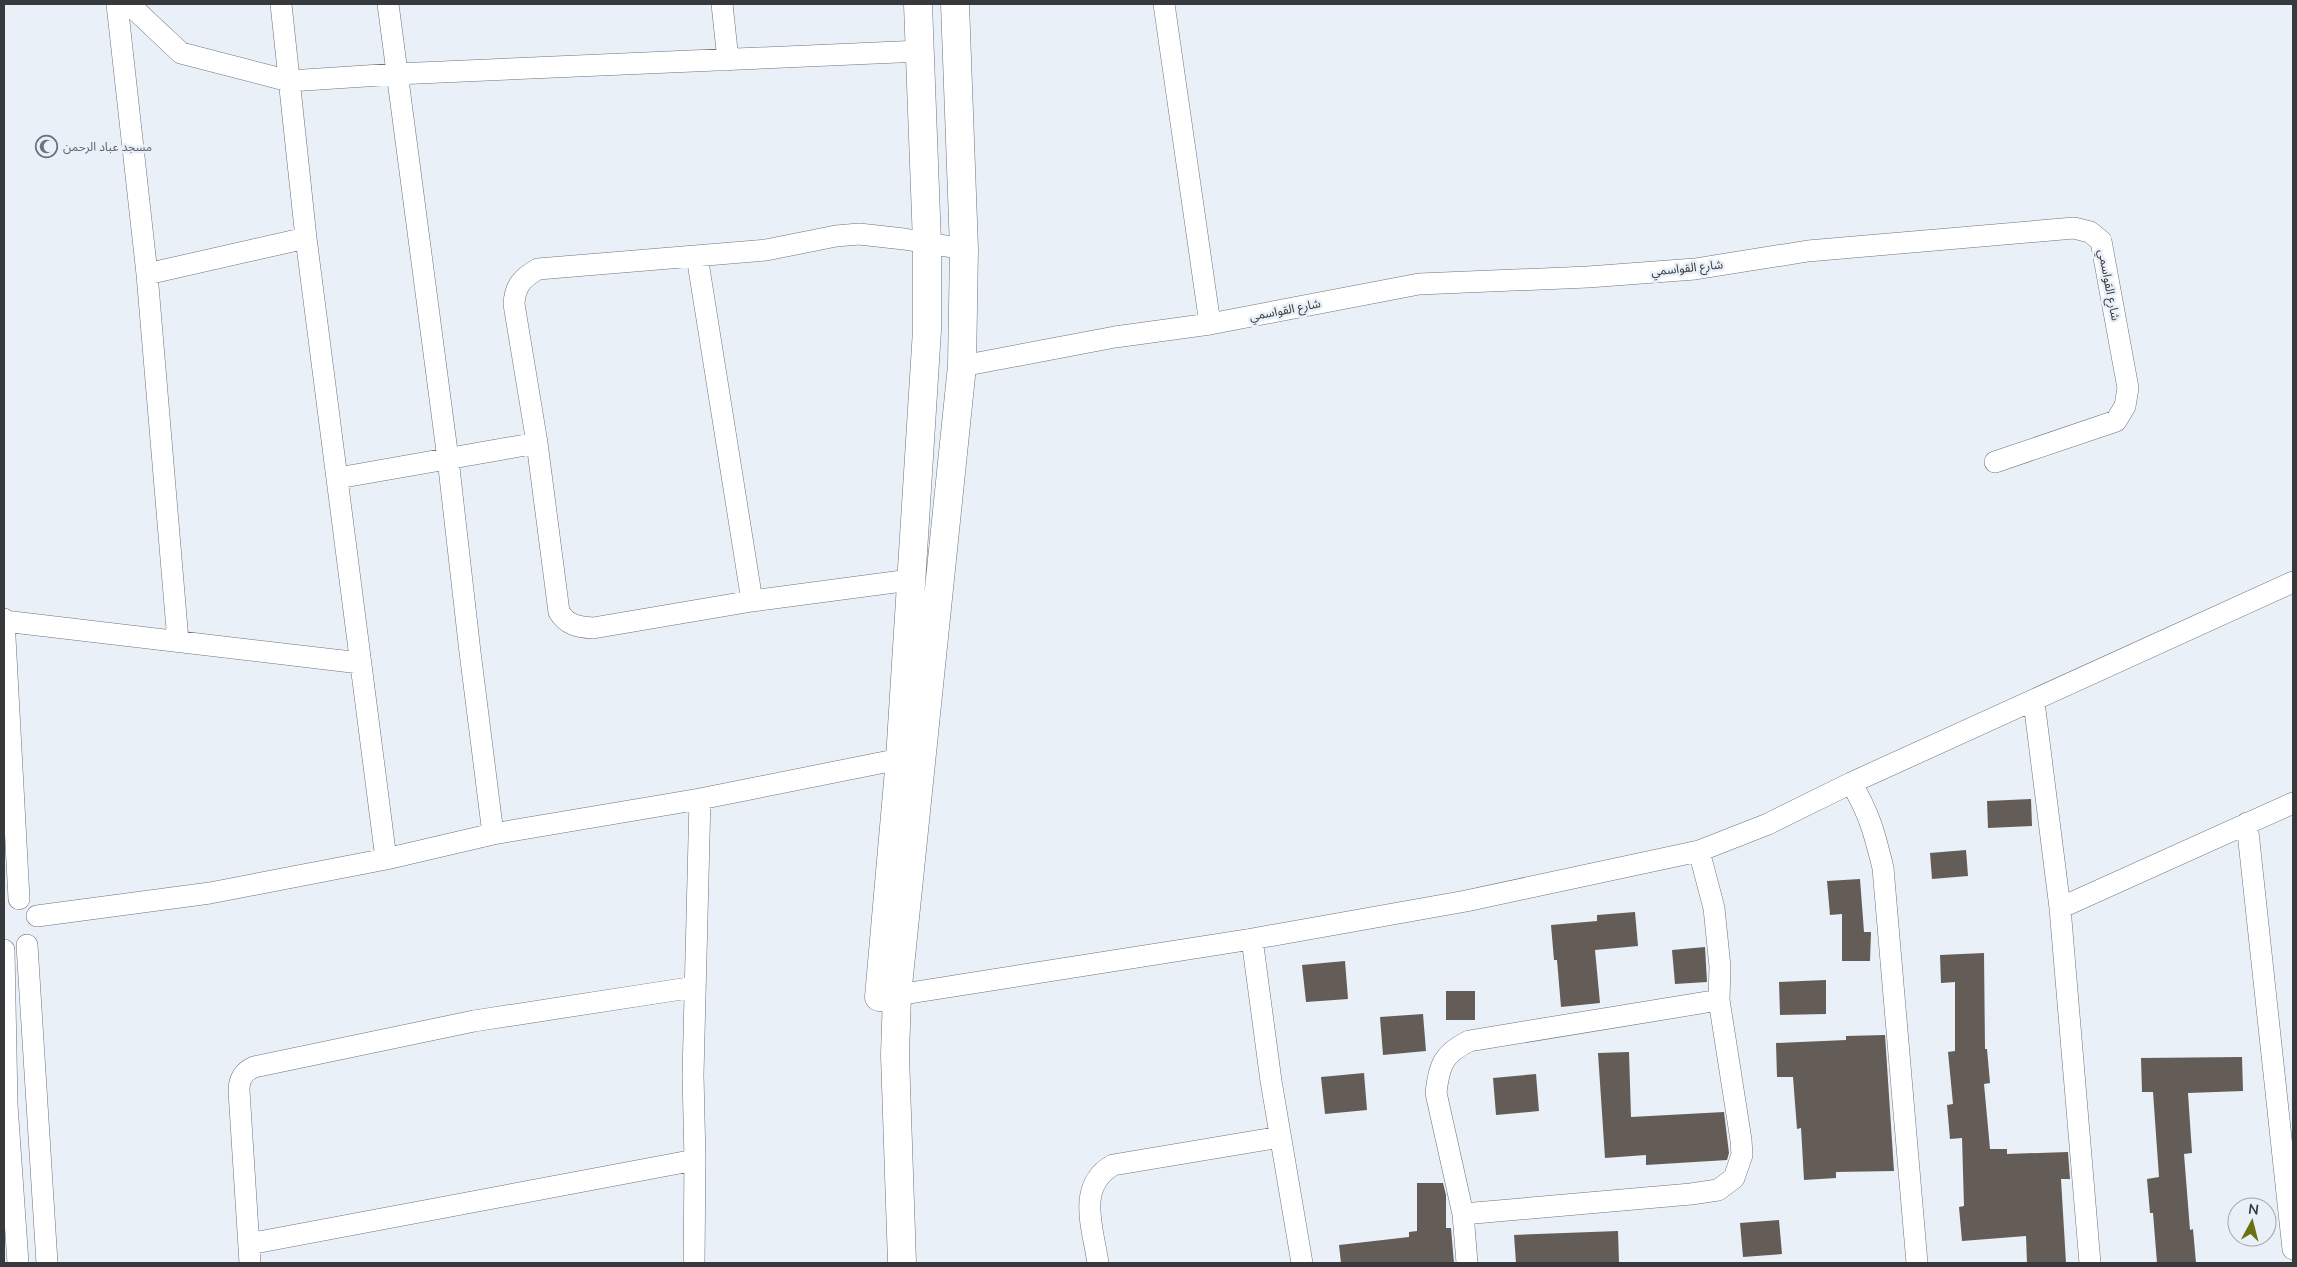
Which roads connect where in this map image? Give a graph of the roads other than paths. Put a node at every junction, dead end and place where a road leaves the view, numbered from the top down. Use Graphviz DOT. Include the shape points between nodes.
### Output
graph roads {
  1 [pos="117,4"];
  2 [pos="129,4"];
  3 [pos="281,4"];
  4 [pos="388,4"];
  5 [pos="722,4"];
  6 [pos="918,4"];
  7 [pos="955,4"];
  8 [pos="1164,4"];
  9 [pos="921,51"];
  10 [pos="728,60"];
  11 [pos="396,74"];
  12 [pos="289,81"];
  13 [pos="306,238"];
  14 [pos="928,243"];
  15 [pos="964,249"];
  16 [pos="698,256"];
  17 [pos="146,274"];
  18 [pos="1210,324"];
  19 [pos="962,366"];
  20 [pos="537,443"];
  21 [pos="448,459"];
  22 [pos="1995,462"];
  23 [pos="338,478"];
  24 [pos="916,510"];
  25 [pos="946,513"];
  26 [pos="910,580"];
  27 [pos="2293,582"];
  28 [pos="752,601"];
  29 [pos="4,620"];
  30 [pos="178,641"];
  31 [pos="360,663"];
  32 [pos="2034,702"];
  33 [pos="900,759"];
  34 [pos="1851,783"];
  35 [pos="700,799"];
  36 [pos="2293,802"];
  37 [pos="2248,823"];
  38 [pos="493,834"];
  39 [pos="1699,851"];
  40 [pos="386,859"];
  41 [pos="12,899"];
  42 [pos="2060,908"];
  43 [pos="37,916"];
  44 [pos="1252,939"];
  45 [pos="27,945"];
  46 [pos="4,950"];
  47 [pos="695,987"];
  48 [pos="888,999"];
  49 [pos="1719,1000"];
  50 [pos="2285,1091"];
  51 [pos="1280,1137"];
  52 [pos="695,1160"];
  53 [pos="1463,1214"];
  54 [pos="2293,1249"];
  55 [pos="250,1254"];
  56 [pos="18,1263"];
  57 [pos="47,1263"];
  58 [pos="694,1263"];
  59 [pos="892,1263"];
  60 [pos="902,1263"];
  61 [pos="1098,1263"];
  62 [pos="1302,1263"];
  63 [pos="1467,1263"];
  64 [pos="1916,1263"];
  65 [pos="2090,1263"];
  1 -- 17 [label="street"];
  2 -- 12 [label="street" via="181,53"];
  3 -- 12 [label="street"];
  4 -- 11 [label="street"];
  5 -- 10 [label="street"];
  6 -- 9 [label="main road"];
  7 -- 15 [label="main road"];
  8 -- 18 [label="street"];
  9 -- 10 [label="street"];
  9 -- 14 [label="main road"];
  10 -- 11 [label="street"];
  11 -- 12 [label="street"];
  11 -- 21 [label="street"];
  12 -- 13 [label="street"];
  13 -- 17 [label="street"];
  13 -- 23 [label="street"];
  14 -- 15 [label="street"];
  14 -- 16 [label="street" via="875,235 836,236 766,250"];
  14 -- 24 [label="main road" via="927,330"];
  15 -- 19 [label="main road"];
  16 -- 20 [label="street" via="538,269 517,285 514,304"];
  16 -- 28 [label="street"];
  17 -- 30 [label="street"];
  18 -- 19 [label="street, شارع القواسمي" via="1115,337"];
  18 -- 22 [label="street, شارع القواسمي" via="1419,284 1695,269 1808,251 2074,228 2090,232 2101,241 2128,388 2125,406 2116,420"];
  19 -- 25 [label="main road"];
  20 -- 21 [label="street"];
  20 -- 28 [label="street" via="559,612 564,620 593,628"];
  21 -- 23 [label="street"];
  21 -- 38 [label="street"];
  23 -- 31 [label="street"];
  24 -- 25 [label="main road"];
  24 -- 26 [label="main road"];
  25 -- 48 [label="main road" via="904,946"];
  26 -- 28 [label="street"];
  26 -- 33 [label="main road"];
  27 -- 32 [label="street"];
  29 -- 30 [label="street"];
  29 -- 41 [label="street"];
  30 -- 31 [label="street"];
  31 -- 40 [label="street"];
  32 -- 34 [label="street"];
  32 -- 42 [label="street"];
  33 -- 35 [label="street"];
  33 -- 48 [label="main road"];
  34 -- 39 [label="street" via="1768,824"];
  34 -- 64 [label="street" via="1874,828 1883,868"];
  35 -- 38 [label="street"];
  35 -- 47 [label="street"];
  36 -- 37 [label="street"];
  37 -- 42 [label="street"];
  37 -- 50 [label="street"];
  38 -- 40 [label="street"];
  39 -- 44 [label="street" via="1466,901"];
  39 -- 49 [label="street" via="1714,908 1720,967"];
  40 -- 43 [label="street" via="210,893"];
  41 -- 43 [label="street" via="33,909"];
  42 -- 65 [label="street"];
  43 -- 45 [label="street" via="36,932"];
  44 -- 48 [label="street"];
  44 -- 51 [label="street"];
  45 -- 46 [label="street" via="12,951"];
  45 -- 57 [label="street"];
  46 -- 56 [label="street" via="7,1105"];
  47 -- 52 [label="street"];
  47 -- 55 [label="street" via="474,1021 247,1070 239,1082 239,1091"];
  48 -- 59 [label="main road"];
  48 -- 60 [label="main road" via="896,1073"];
  49 -- 53 [label="street" via="1469,1041 1452,1050 1440,1068 1436,1093"];
  49 -- 53 [label="street" via="1741,1140 1740,1165 1734,1178 1718,1190 1691,1194"];
  50 -- 54 [label="street"];
  51 -- 61 [label="street" via="1113,1165 1102,1171 1096,1177 1090,1194"];
  51 -- 62 [label="street"];
  52 -- 55 [label="street"];
  52 -- 58 [label="street"];
  53 -- 63 [label="street"];
}
